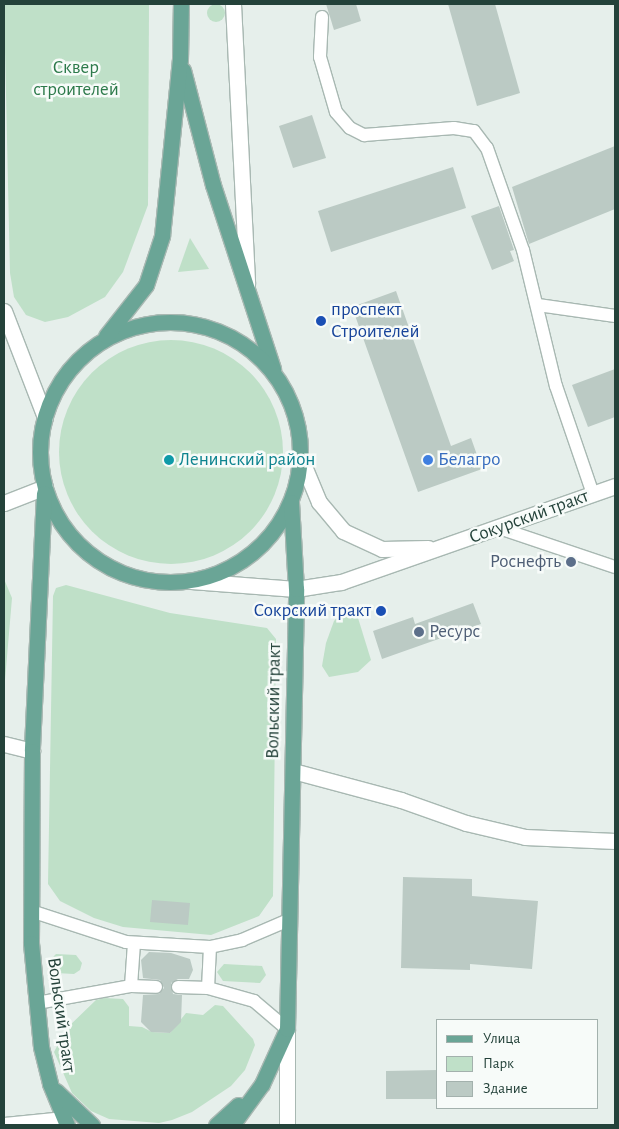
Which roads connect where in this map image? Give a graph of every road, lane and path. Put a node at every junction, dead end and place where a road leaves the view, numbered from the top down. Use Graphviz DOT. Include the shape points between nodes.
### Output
graph roads {
  1 [pos="181,4"];
  2 [pos="233,4"];
  3 [pos="322,16"];
  4 [pos="180,59"];
  5 [pos="248,285"];
  6 [pos="538,305"];
  7 [pos="4,311"];
  8 [pos="615,316"];
  9 [pos="100,343"];
  10 [pos="275,375"];
  11 [pos="45,417"];
  12 [pos="301,459"];
  13 [pos="615,486"];
  14 [pos="45,487"];
  15 [pos="593,494"];
  16 [pos="291,502"];
  17 [pos="4,503"];
  18 [pos="499,528"];
  19 [pos="442,548"];
  20 [pos="615,567"];
  21 [pos="191,581"];
  22 [pos="296,589"];
  23 [pos="4,744"];
  24 [pos="32,751"];
  25 [pos="293,771"];
  26 [pos="615,841"];
  27 [pos="31,911"];
  28 [pos="291,919"];
  29 [pos="134,943"];
  30 [pos="210,947"];
  31 [pos="131,986"];
  32 [pos="156,987"];
  33 [pos="178,987"];
  34 [pos="208,988"];
  35 [pos="37,1003"];
  36 [pos="287,1030"];
  37 [pos="50,1084"];
  38 [pos="262,1084"];
  39 [pos="63,1123"];
  40 [pos="4,1124"];
  41 [pos="92,1125"];
  42 [pos="216,1125"];
  43 [pos="232,1125"];
  44 [pos="287,1125"];
  1 -- 4 [label="main road"];
  2 -- 5 [label="street"];
  3 -- 6 [label="lane" via="320,57 336,112 350,128 364,135 454,128 474,132 487,148 523,250"];
  4 -- 5 [label="main road" via="213,185"];
  4 -- 9 [label="main road" via="162,236 154,266 132,308"];
  5 -- 10 [label="main road"];
  6 -- 8 [label="lane"];
  6 -- 15 [label="lane" via="556,386"];
  7 -- 11 [label="street"];
  9 -- 10 [label="main road" via="125,330 152,324 180,323 208,328 234,339 256,354"];
  9 -- 11 [label="main road" via="76,363 57,388"];
  10 -- 12 [label="main road" via="290,401 296,420"];
  11 -- 14 [label="main road" via="39,453"];
  12 -- 16 [label="main road"];
  12 -- 19 [label="street, Сокурский тракт" via="320,502 343,531 382,549"];
  13 -- 15 [label="street, Сокурский тракт"];
  14 -- 17 [label="street"];
  14 -- 21 [label="main road" via="64,527 89,554 112,569 137,578"];
  14 -- 24 [label="main road, Вольский тракт"];
  15 -- 18 [label="street, Сокурский тракт"];
  16 -- 21 [label="main road" via="275,531 252,554 223,572"];
  16 -- 22 [label="main road, Вольский тракт"];
  18 -- 19 [label="street, Сокурский тракт"];
  18 -- 20 [label="lane"];
  19 -- 22 [label="street, Сокурский тракт" via="341,582"];
  21 -- 22 [label="street, Сокурский тракт"];
  22 -- 25 [label="main road, Вольский тракт"];
  23 -- 24 [label="street"];
  24 -- 27 [label="main road, Вольский тракт"];
  25 -- 26 [label="street" via="401,800 466,823 525,837"];
  25 -- 28 [label="main road, Вольский тракт"];
  27 -- 29 [label="lane"];
  27 -- 35 [label="main road, Вольский тракт"];
  28 -- 30 [label="lane" via="242,940"];
  28 -- 36 [label="main road, Вольский тракт"];
  29 -- 30 [label="lane"];
  29 -- 31 [label="lane"];
  30 -- 34 [label="lane"];
  31 -- 32 [label="lane"];
  31 -- 35 [label="lane"];
  33 -- 34 [label="lane"];
  34 -- 36 [label="lane" via="254,1001"];
  35 -- 37 [label="main road, Вольский тракт" via="41,1047"];
  36 -- 38 [label="main road, Вольский тракт"];
  36 -- 44 [label="street"];
  37 -- 39 [label="main road, Вольский тракт"];
  37 -- 41 [label="main road"];
  38 -- 42 [label="main road"];
  38 -- 43 [label="main road, Вольский тракт"];
  39 -- 40 [label="lane"];
}
